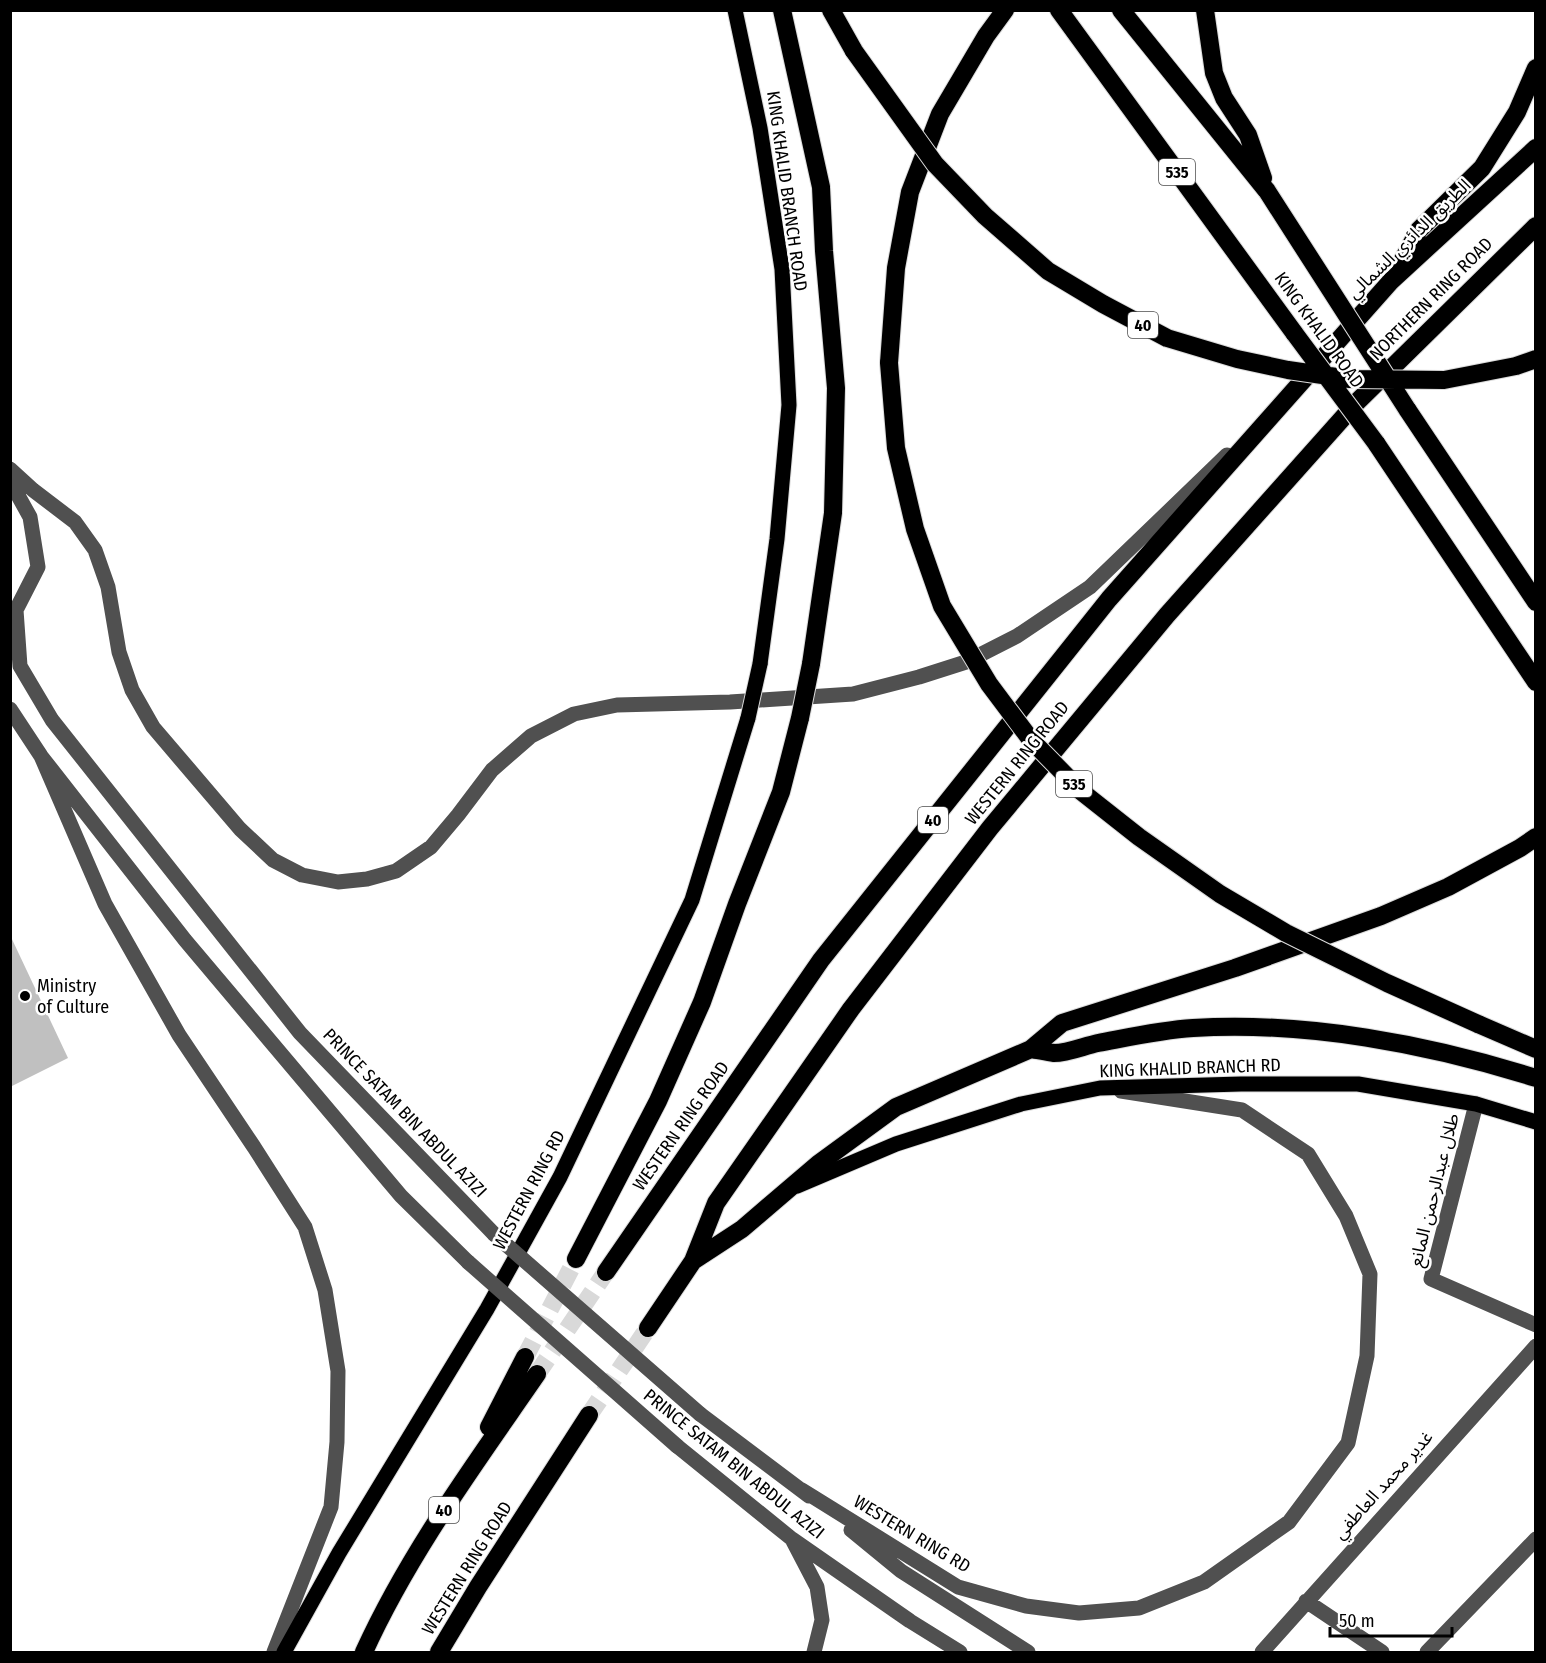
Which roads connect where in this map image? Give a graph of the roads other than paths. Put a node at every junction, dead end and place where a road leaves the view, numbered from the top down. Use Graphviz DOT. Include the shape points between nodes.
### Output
graph roads {
  1 [pos="735,10"];
  2 [pos="782,10"];
  3 [pos="831,10"];
  4 [pos="1005,10"];
  5 [pos="1059,10"];
  6 [pos="1121,10"];
  7 [pos="1205,10"];
  8 [pos="1536,68"];
  9 [pos="1536,148"];
  10 [pos="1267,191"];
  11 [pos="1536,226"];
  12 [pos="1391,281"];
  13 [pos="1536,359"];
  14 [pos="1292,392"];
  15 [pos="1357,402"];
  16 [pos="10,469"];
  17 [pos="10,481"];
  18 [pos="1536,602"];
  19 [pos="13,612"];
  20 [pos="1536,682"];
  21 [pos="10,709"];
  22 [pos="748,718"];
  23 [pos="40,756"];
  24 [pos="1536,837"];
  25 [pos="1031,1049"];
  26 [pos="1536,1049"];
  27 [pos="1536,1078"];
  28 [pos="1100,1088"];
  29 [pos="1476,1104"];
  30 [pos="1536,1122"];
  31 [pos="787,1190"];
  32 [pos="576,1259"];
  33 [pos="693,1261"];
  34 [pos="606,1272"];
  35 [pos="1536,1325"];
  36 [pos="648,1328"];
  37 [pos="1536,1346"];
  38 [pos="525,1356"];
  39 [pos="537,1374"];
  40 [pos="589,1415"];
  41 [pos="802,1490"];
  42 [pos="452,1497"];
  43 [pos="792,1539"];
  44 [pos="1536,1539"];
  45 [pos="1305,1601"];
  46 [pos="274,1653"];
  47 [pos="284,1653"];
  48 [pos="364,1653"];
  49 [pos="439,1653"];
  50 [pos="814,1653"];
  51 [pos="960,1653"];
  52 [pos="1029,1653"];
  53 [pos="1262,1653"];
  54 [pos="1382,1653"];
  55 [pos="1427,1653"];
  1 -- 22 [label="main road, KING KHALID BRANCH ROAD, bridge" via="760,128 782,269 789,405 777,539 760,664"];
  2 -- 32 [label="highway, WESTERN RING ROAD, bridge" via="821,187 836,388 833,513 811,664 781,792 702,1002 658,1101"];
  3 -- 13 [label="highway, 40, bridge" via="854,51 935,164 985,216 1048,271 1167,338 1238,359 1350,380 1444,380"];
  4 -- 26 [label="highway, 535, bridge" via="940,114 910,192 896,267 889,363 896,448 915,529 942,606 989,684 1031,740 1082,792 1139,837 1220,894 1286,933"];
  5 -- 20 [label="highway, KING KHALID ROAD / 535, bridge" via="1376,443"];
  6 -- 10 [label="highway, KING KHALID ROAD"];
  7 -- 10 [label="highway" via="1214,73 1224,98 1248,135"];
  8 -- 12 [label="highway, 40" via="1517,112 1482,168 1419,230"];
  9 -- 12 [label="highway, الطريق الدائري الشمالي / 40"];
  10 -- 18 [label="highway, KING KHALID ROAD, bridge"];
  11 -- 15 [label="highway, NORTHERN RING ROAD"];
  12 -- 14 [label="highway, الطريق الدائري الشمالي / 40"];
  14 -- 16 [label="street" via="1090,587 1017,636 976,657 853,694 617,705 574,714 531,736 492,770 431,847 396,871 338,882 302,875 273,860 240,829 153,727 132,690 119,652 108,587 95,550 75,522"];
  14 -- 34 [label="highway, WESTERN RING ROAD / 40" via="1109,599 821,960"];
  15 -- 33 [label="highway, WESTERN RING ROAD" via="1167,615 983,837 851,1009 716,1203"];
  17 -- 19 [label="street" via="30,517 38,567"];
  19 -- 41 [label="street, PRINCE SATAM BIN ABDUL AZIZI, bridge" via="20,666 52,720 300,1033 494,1234 700,1414"];
  21 -- 23 [label="street, PRINCE SATAM BIN ABDUL AZIZI"];
  22 -- 47 [label="main road, WESTERN RING RD" via="692,900 560,1177 488,1309 339,1553"];
  23 -- 43 [label="street, PRINCE SATAM BIN ABDUL AZIZI, bridge" via="185,940 393,1187 468,1262 676,1446"];
  23 -- 46 [label="street" via="105,904 179,1035 305,1227 325,1290 338,1371 331,1507"];
  24 -- 25 [label="highway" via="1448,888 1235,969 1062,1023"];
  25 -- 27 [label="highway" via="1055,1053 1135,1035 1191,1028 1296,1030 1395,1042"];
  25 -- 31 [label="highway" via="896,1107"];
  28 -- 29 [label="main road, KING KHALID BRANCH RD" via="1358,1084"];
  28 -- 31 [label="main road, KING KHALID BRANCH RD" via="1021,1104 896,1144"];
  28 -- 41 [label="street, WESTERN RING RD" via="1242,1110 1308,1154 1346,1216 1370,1274 1367,1356 1348,1443 1289,1522 1204,1582 1138,1608 1079,1612 1026,1606 958,1587"];
  29 -- 30 [label="main road, KING KHALID BRANCH RD"];
  29 -- 35 [label="street, طلال عبدالرحمن المانع" via="1431,1279"];
  31 -- 33 [label="highway" via="742,1228"];
  33 -- 36 [label="highway, WESTERN RING ROAD"];
  37 -- 45 [label="street, غدير محمد العاطفي"];
  38 -- 42 [label="highway, 40"];
  39 -- 42 [label="highway, 40"];
  40 -- 49 [label="highway, WESTERN RING ROAD"];
  41 -- 52 [label="street, PRINCE SATAM BIN ABDUL AZIZI" via="900,1570"];
  42 -- 48 [label="highway, 40" via="381,1615"];
  43 -- 50 [label="street" via="818,1587 822,1620"];
  43 -- 51 [label="street, PRINCE SATAM BIN ABDUL AZIZI"];
  44 -- 55 [label="street"];
  45 -- 53 [label="street, غدير محمد العاطفي"];
  45 -- 54 [label="street"];
}
